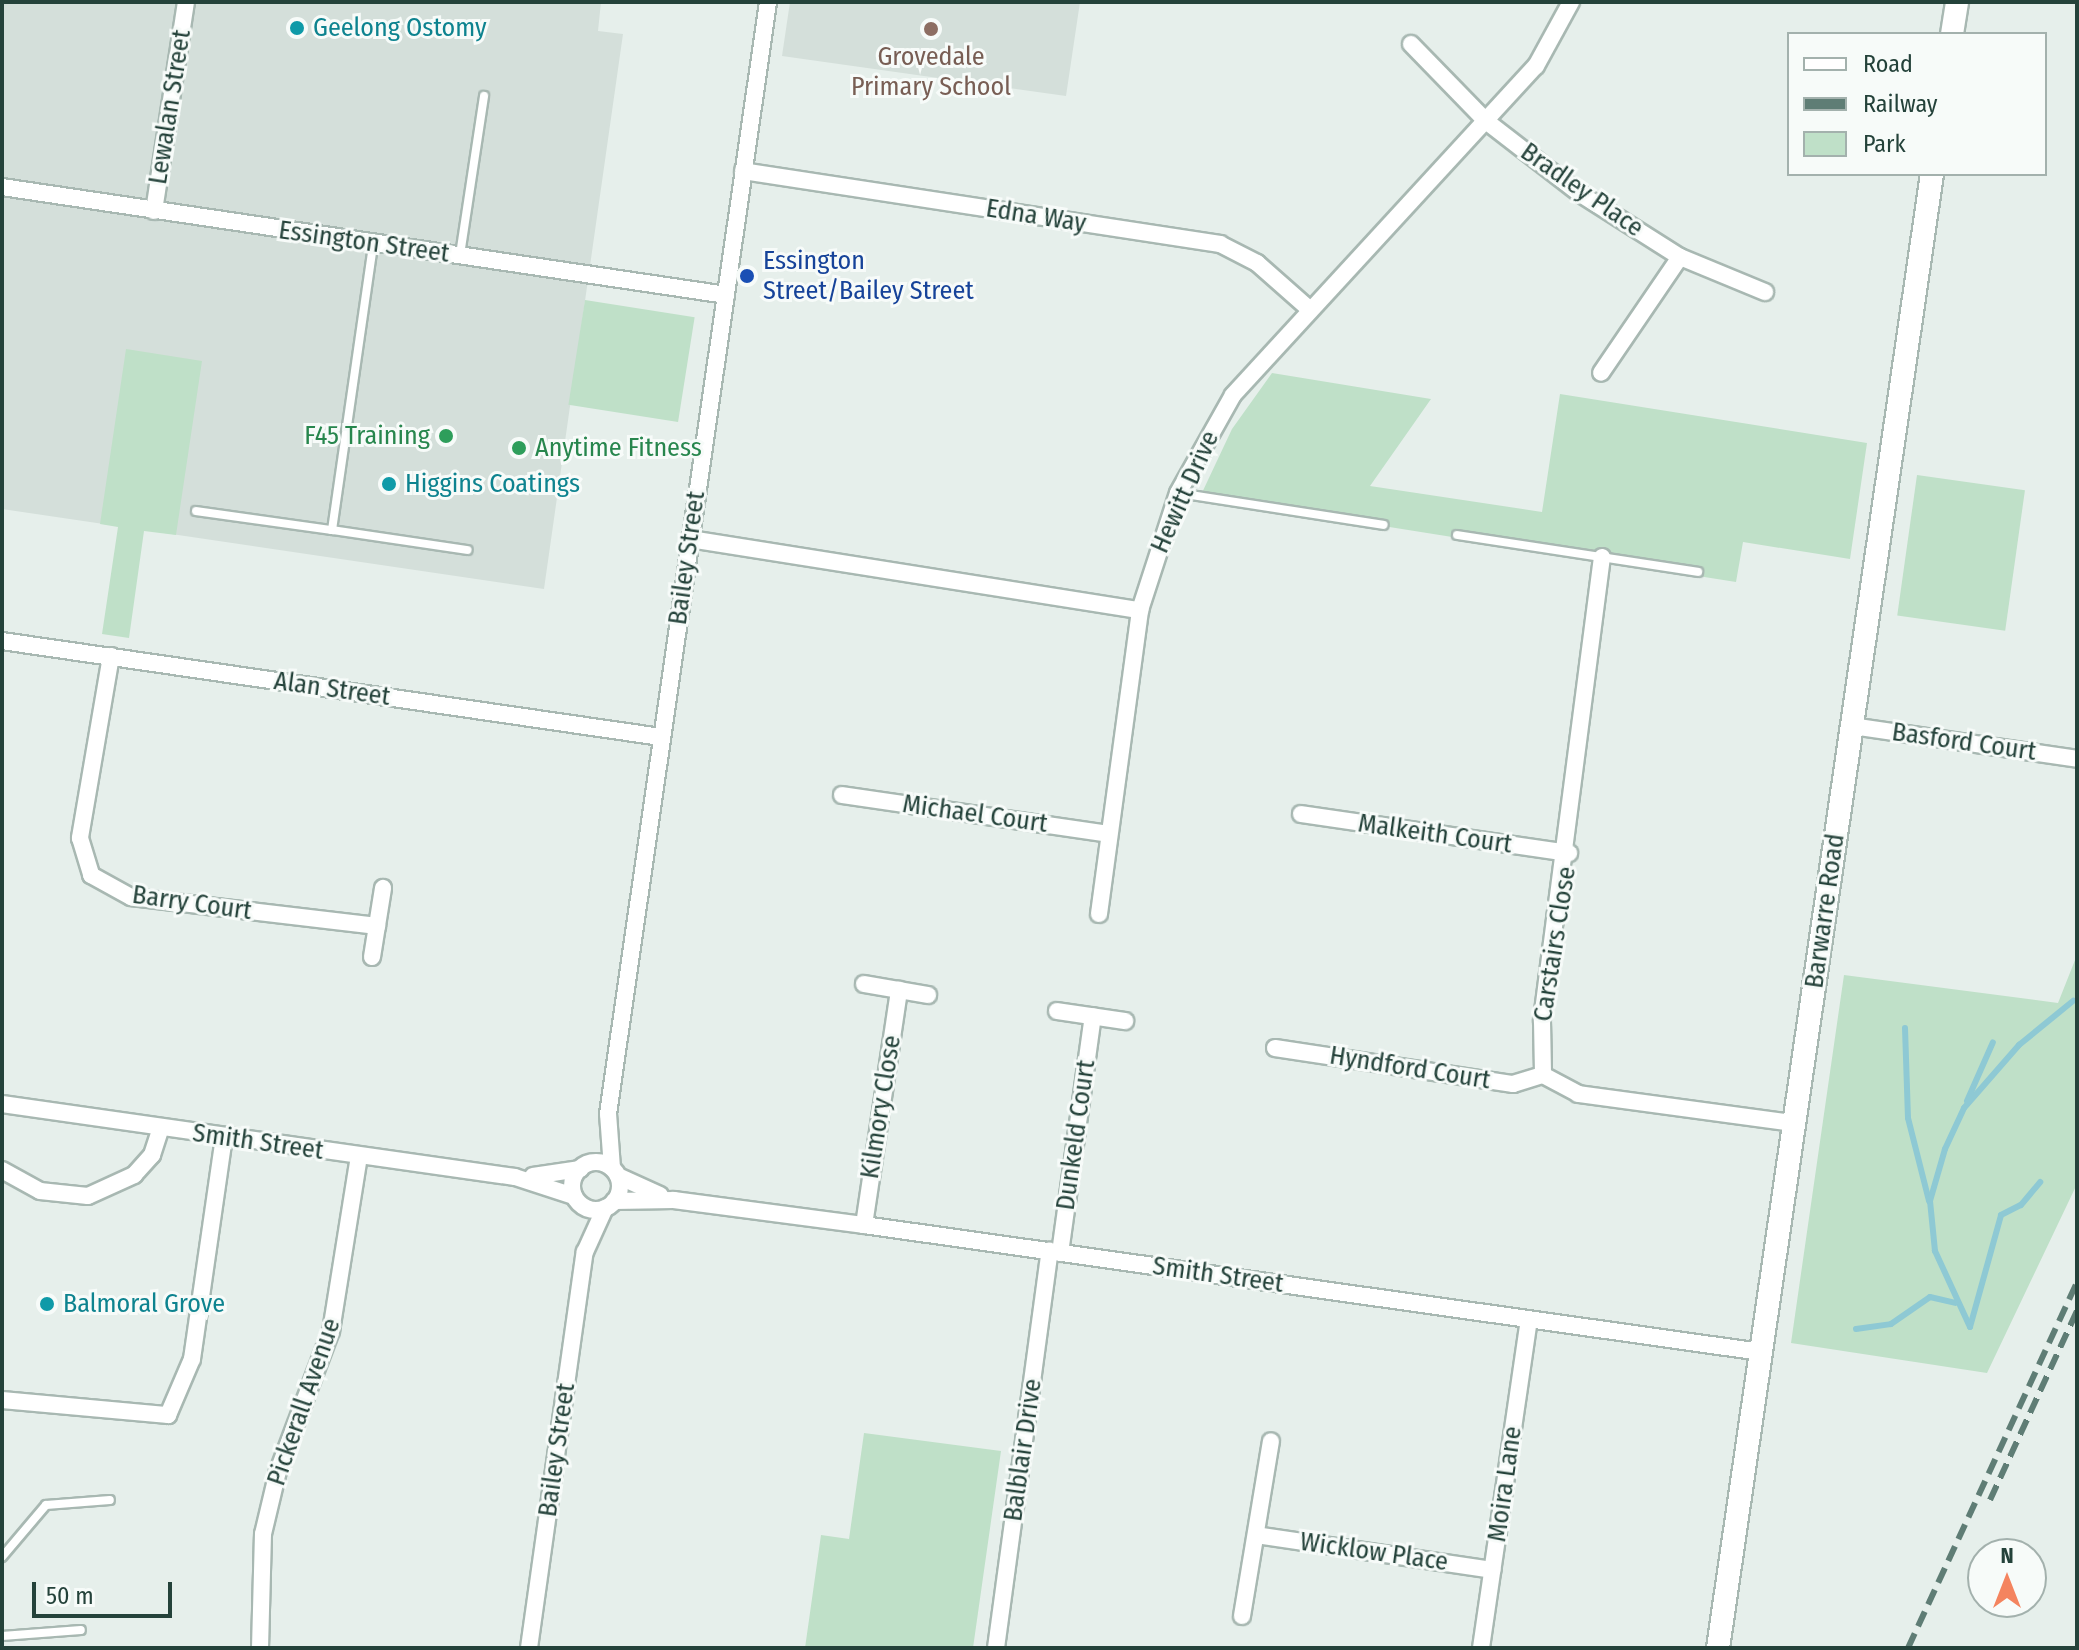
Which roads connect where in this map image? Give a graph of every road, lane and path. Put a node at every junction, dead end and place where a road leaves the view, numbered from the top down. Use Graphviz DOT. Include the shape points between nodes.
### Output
graph roads {
  1 [pos="186,2"];
  2 [pos="768,2"];
  3 [pos="1571,2"];
  4 [pos="1957,2"];
  5 [pos="1952,32"];
  6 [pos="1411,44"];
  7 [pos="484,96"];
  8 [pos="1486,121"];
  9 [pos="743,171"];
  10 [pos="1932,176"];
  11 [pos="2,187"];
  12 [pos="154,211"];
  13 [pos="373,244"];
  14 [pos="460,256"];
  15 [pos="1680,257"];
  16 [pos="1765,292"];
  17 [pos="726,295"];
  18 [pos="1308,308"];
  19 [pos="1601,373"];
  20 [pos="1178,493"];
  21 [pos="196,511"];
  22 [pos="1384,525"];
  23 [pos="332,530"];
  24 [pos="1457,535"];
  25 [pos="690,539"];
  26 [pos="468,550"];
  27 [pos="1602,557"];
  28 [pos="1698,572"];
  29 [pos="1140,610"];
  30 [pos="2,641"];
  31 [pos="111,656"];
  32 [pos="1852,726"];
  33 [pos="661,737"];
  34 [pos="2077,759"];
  35 [pos="842,795"];
  36 [pos="1301,814"];
  37 [pos="1109,834"];
  38 [pos="1569,853"];
  39 [pos="383,888"];
  40 [pos="1099,914"];
  41 [pos="377,926"];
  42 [pos="372,957"];
  43 [pos="864,984"];
  44 [pos="899,990"];
  45 [pos="928,995"];
  46 [pos="1057,1011"];
  47 [pos="1093,1016"];
  48 [pos="1125,1021"];
  49 [pos="1275,1048"];
  50 [pos="1543,1075"];
  51 [pos="2,1104"];
  52 [pos="608,1114"];
  53 [pos="1793,1123"];
  54 [pos="161,1128"];
  55 [pos="224,1137"];
  56 [pos="359,1157"];
  57 [pos="584,1166"];
  58 [pos="2,1170"];
  59 [pos="615,1172"];
  60 [pos="515,1177"];
  61 [pos="577,1200"];
  62 [pos="674,1200"];
  63 [pos="610,1205"];
  64 [pos="864,1225"];
  65 [pos="585,1252"];
  66 [pos="1055,1252"];
  67 [pos="1529,1319"];
  68 [pos="1761,1352"];
  69 [pos="2,1400"];
  70 [pos="1271,1441"];
  71 [pos="110,1500"];
  72 [pos="1256,1535"];
  73 [pos="2,1557"];
  74 [pos="1492,1570"];
  75 [pos="1242,1616"];
  76 [pos="81,1630"];
  77 [pos="2,1636"];
  78 [pos="260,1648"];
  79 [pos="529,1648"];
  80 [pos="996,1648"];
  81 [pos="1481,1648"];
  82 [pos="1718,1648"];
  1 -- 12 [label="street, Lewalan Street"];
  2 -- 9 [label="street, Bailey Street"];
  3 -- 8 [label="street, Hewitt Drive" via="1536,66"];
  4 -- 5 [label="street"];
  6 -- 8 [label="street, Bradley Place"];
  7 -- 14 [label="lane"];
  8 -- 15 [label="street, Bradley Place" via="1579,193"];
  8 -- 18 [label="street, Hewitt Drive"];
  9 -- 17 [label="street, Bailey Street"];
  9 -- 18 [label="street, Edna Way" via="1220,244 1257,263"];
  10 -- 32 [label="street, Barwarre Road"];
  11 -- 12 [label="street, Essington Street"];
  12 -- 13 [label="street, Essington Street"];
  13 -- 14 [label="street, Essington Street"];
  13 -- 23 [label="lane"];
  14 -- 17 [label="street, Essington Street"];
  15 -- 16 [label="street, Bradley Place"];
  15 -- 19 [label="street"];
  17 -- 25 [label="street, Bailey Street"];
  18 -- 20 [label="street, Hewitt Drive" via="1233,395"];
  20 -- 22 [label="lane"];
  20 -- 29 [label="street, Hewitt Drive"];
  21 -- 23 [label="lane"];
  23 -- 26 [label="lane"];
  24 -- 27 [label="lane"];
  25 -- 29 [label="street"];
  25 -- 33 [label="street, Bailey Street"];
  27 -- 28 [label="lane"];
  27 -- 38 [label="street, Carstairs Close"];
  29 -- 37 [label="street"];
  30 -- 31 [label="street, Alan Street"];
  31 -- 33 [label="street, Alan Street"];
  31 -- 41 [label="street, Barry Court" via="80,838 91,875 155,902"];
  32 -- 34 [label="street, Basford Court"];
  32 -- 53 [label="street, Barwarre Road"];
  33 -- 52 [label="street, Bailey Street"];
  35 -- 37 [label="street, Michael Court"];
  36 -- 38 [label="street, Malkeith Court"];
  37 -- 40 [label="street"];
  38 -- 50 [label="street, Carstairs Close" via="1542,1021"];
  39 -- 41 [label="street"];
  41 -- 42 [label="street"];
  43 -- 44 [label="street"];
  44 -- 45 [label="street"];
  44 -- 64 [label="street, Kilmory Close"];
  46 -- 47 [label="street"];
  47 -- 48 [label="street"];
  47 -- 66 [label="street, Dunkeld Court"];
  49 -- 50 [label="street, Hyndford Court" via="1513,1084"];
  50 -- 53 [label="street" via="1578,1094"];
  51 -- 54 [label="street, Smith Street"];
  52 -- 57 [label="street, Bailey Street"];
  52 -- 59 [label="street, Bailey Street"];
  53 -- 68 [label="street, Barwarre Road"];
  54 -- 55 [label="street, Smith Street"];
  54 -- 58 [label="street" via="152,1155 134,1175 88,1196 40,1191"];
  55 -- 56 [label="street, Smith Street"];
  55 -- 69 [label="street" via="192,1359 168,1415"];
  56 -- 60 [label="street, Smith Street"];
  56 -- 78 [label="street, Pickerall Avenue" via="331,1331 278,1471 263,1534"];
  57 -- 59 [label="street"];
  57 -- 60 [label="street, Smith Street"];
  57 -- 61 [label="street, Bailey Street"];
  59 -- 62 [label="street, Smith Street"];
  59 -- 63 [label="street, Bailey Street"];
  60 -- 61 [label="street, Smith Street"];
  61 -- 63 [label="street"];
  61 -- 65 [label="street, Bailey Street"];
  62 -- 63 [label="street, Smith Street"];
  62 -- 64 [label="street, Smith Street"];
  63 -- 65 [label="street, Bailey Street"];
  64 -- 66 [label="street, Smith Street"];
  65 -- 79 [label="street, Bailey Street"];
  66 -- 67 [label="street, Smith Street"];
  66 -- 80 [label="street, Balblair Drive"];
  67 -- 68 [label="street, Smith Street"];
  67 -- 74 [label="street, Moira Lane"];
  68 -- 82 [label="street, Barwarre Road"];
  70 -- 72 [label="street"];
  71 -- 73 [label="lane" via="46,1505"];
  72 -- 74 [label="street, Wicklow Place"];
  72 -- 75 [label="street"];
  74 -- 81 [label="street, Moira Lane"];
  76 -- 77 [label="lane"];
}
